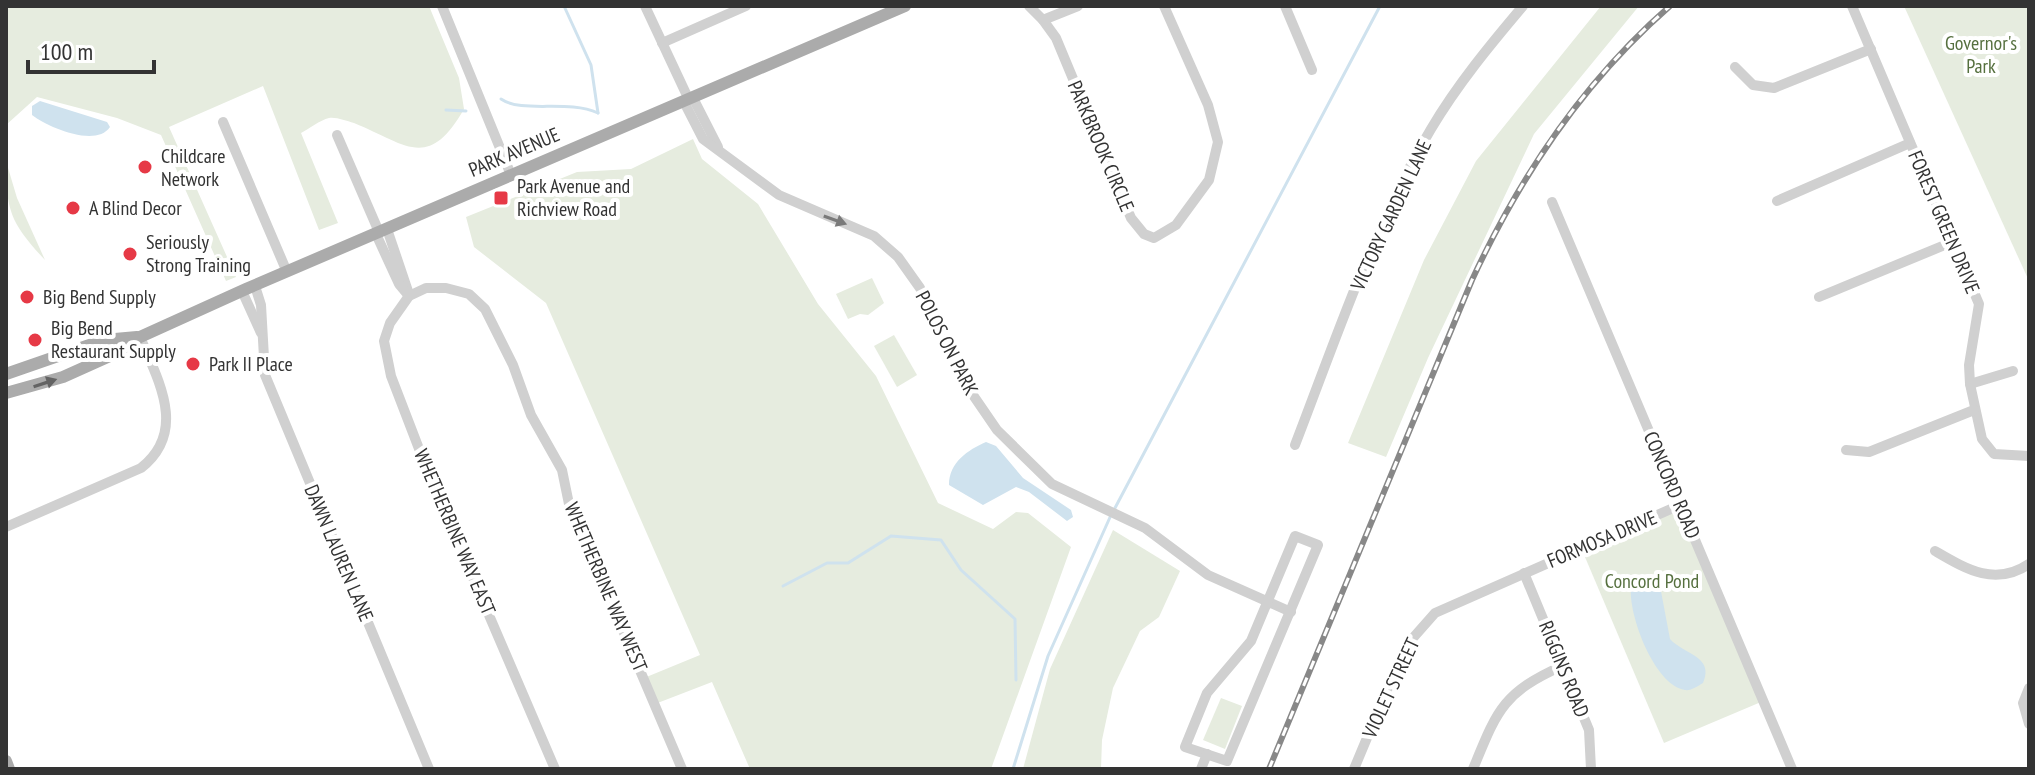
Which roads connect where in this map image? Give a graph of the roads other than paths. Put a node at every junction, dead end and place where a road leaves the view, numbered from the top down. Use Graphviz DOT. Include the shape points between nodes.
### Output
graph roads {
  1 [pos="442,6"];
  2 [pos="645,6"];
  3 [pos="746,6"];
  4 [pos="905,6"];
  5 [pos="1029,6"];
  6 [pos="1078,6"];
  7 [pos="1164,6"];
  8 [pos="1285,6"];
  9 [pos="1523,6"];
  10 [pos="1852,6"];
  11 [pos="1043,20"];
  12 [pos="662,43"];
  13 [pos="1871,49"];
  14 [pos="1735,67"];
  15 [pos="1312,70"];
  16 [pos="688,100"];
  17 [pos="223,122"];
  18 [pos="337,135"];
  19 [pos="1910,143"];
  20 [pos="511,175"];
  21 [pos="1777,201"];
  22 [pos="1552,202"];
  23 [pos="380,232"];
  24 [pos="1952,242"];
  25 [pos="287,272"];
  26 [pos="255,286"];
  27 [pos="242,291"];
  28 [pos="409,296"];
  29 [pos="1819,297"];
  30 [pos="262,335"];
  31 [pos="140,337"];
  32 [pos="75,352"];
  33 [pos="94,363"];
  34 [pos="2013,371"];
  35 [pos="6,374"];
  36 [pos="1970,384"];
  37 [pos="6,393"];
  38 [pos="1974,410"];
  39 [pos="1295,445"];
  40 [pos="1846,450"];
  41 [pos="2029,456"];
  42 [pos="1680,505"];
  43 [pos="6,527"];
  44 [pos="1935,551"];
  45 [pos="2029,564"];
  46 [pos="1524,573"];
  47 [pos="1268,602"];
  48 [pos="1291,612"];
  49 [pos="1562,666"];
  50 [pos="2029,688"];
  51 [pos="2029,724"];
  52 [pos="1207,754"];
  53 [pos="6,761"];
  54 [pos="9,769"];
  55 [pos="429,769"];
  56 [pos="555,769"];
  57 [pos="682,769"];
  58 [pos="1201,769"];
  59 [pos="1354,769"];
  60 [pos="1473,769"];
  61 [pos="1591,769"];
  62 [pos="1792,769"];
  1 -- 20 [label="street"];
  2 -- 12 [label="street, POLOS ON PARK"];
  3 -- 12 [label="street"];
  4 -- 16 [label="main road, PARK AVENUE"];
  5 -- 11 [label="street, PARKBROOK CIRCLE"];
  6 -- 11 [label="street"];
  7 -- 11 [label="street, PARKBROOK CIRCLE" via="1208,105 1218,142 1209,180 1176,225 1154,238 1134,224 1056,38"];
  8 -- 15 [label="street"];
  9 -- 39 [label="street, VICTORY GARDEN LANE" via="1431,129 1399,190"];
  10 -- 13 [label="street, FOREST GREEN DRIVE"];
  12 -- 16 [label="street, POLOS ON PARK"];
  13 -- 14 [label="street" via="1774,88 1753,85"];
  13 -- 19 [label="street, FOREST GREEN DRIVE"];
  16 -- 20 [label="main road, PARK AVENUE"];
  16 -- 47 [label="street, POLOS ON PARK, one-way" via="721,152 779,195 869,234 898,257 920,288 962,379 997,430 1052,484 1162,538 1208,575"];
  17 -- 25 [label="street"];
  18 -- 23 [label="street"];
  19 -- 21 [label="street"];
  19 -- 24 [label="street, FOREST GREEN DRIVE"];
  20 -- 23 [label="main road, PARK AVENUE"];
  22 -- 42 [label="street, CONCORD ROAD"];
  23 -- 25 [label="main road, PARK AVENUE"];
  23 -- 28 [label="street" via="407,281"];
  24 -- 29 [label="street"];
  24 -- 36 [label="street, FOREST GREEN DRIVE" via="1980,312"];
  25 -- 26 [label="main road, PARK AVENUE"];
  26 -- 27 [label="main road, PARK AVENUE"];
  26 -- 30 [label="street, DAWN LAUREN LANE"];
  27 -- 30 [label="street, DAWN LAUREN LANE"];
  27 -- 31 [label="main road, PARK AVENUE"];
  28 -- 56 [label="street, WHETHERBINE WAY EAST" via="384,341 391,376"];
  28 -- 57 [label="street, WHETHERBINE WAY WEST" via="426,288 446,288 469,294 485,309 535,424 562,470 569,504"];
  30 -- 55 [label="street, DAWN LAUREN LANE" via="265,375"];
  31 -- 32 [label="main road, PARK AVENUE" via="104,340"];
  31 -- 33 [label="main road, PARK AVENUE"];
  31 -- 43 [label="street" via="168,411 155,454 141,468"];
  32 -- 33 [label="main road"];
  32 -- 35 [label="main road, PARK AVENUE"];
  37 -- 33 [label="main road, PARK AVENUE, one-way"];
  34 -- 36 [label="street"];
  36 -- 38 [label="street, FOREST GREEN DRIVE"];
  38 -- 40 [label="street" via="1869,452"];
  38 -- 41 [label="street, FOREST GREEN DRIVE" via="1982,439 1994,454"];
  42 -- 46 [label="street, FORMOSA DRIVE"];
  42 -- 62 [label="street, CONCORD ROAD"];
  44 -- 45 [label="street" via="1987,575 2009,574"];
  46 -- 49 [label="street, RIGGINS ROAD"];
  46 -- 59 [label="street, VIOLET STREET" via="1452,603 1420,627 1405,647"];
  47 -- 48 [label="street, POLOS ON PARK"];
  47 -- 48 [label="street" via="1295,536 1318,545"];
  47 -- 52 [label="street" via="1251,641 1207,693 1185,747"];
  48 -- 52 [label="street" via="1227,761"];
  49 -- 60 [label="street" via="1522,686 1503,704"];
  49 -- 61 [label="street, RIGGINS ROAD" via="1589,730"];
  50 -- 51 [label="street" via="2023,703"];
  52 -- 58 [label="street"];
  53 -- 54 [label="main road"];
}
